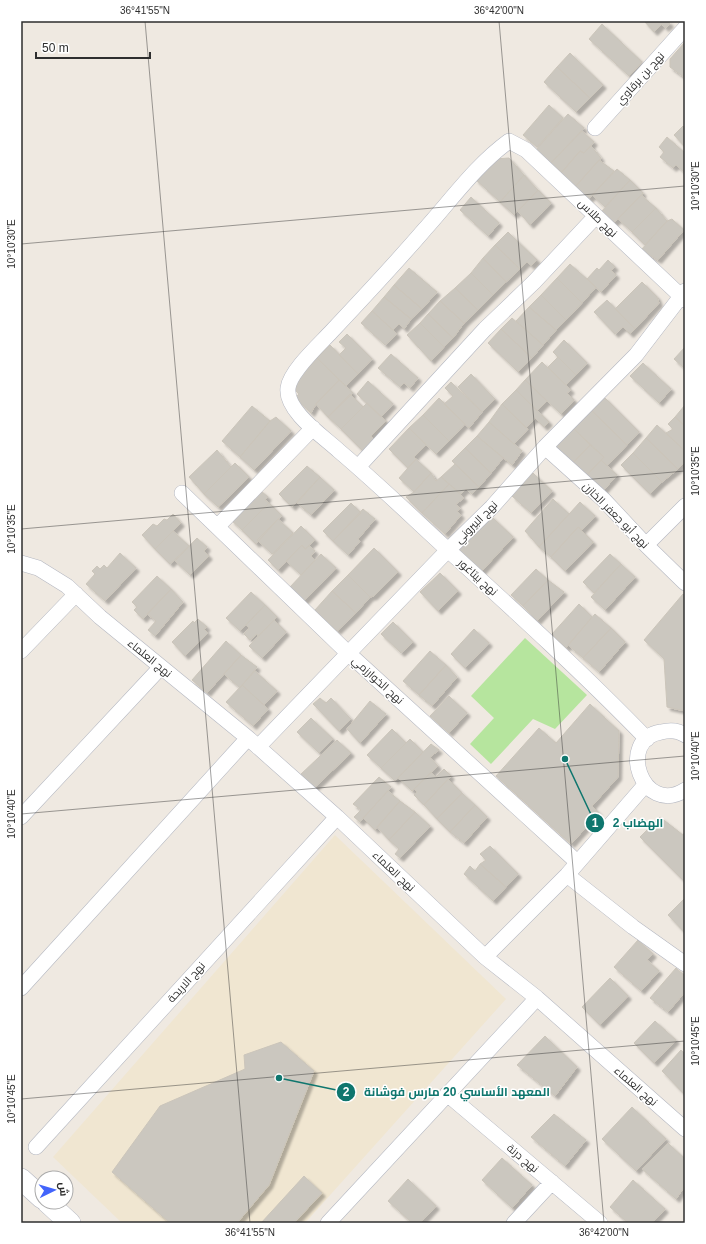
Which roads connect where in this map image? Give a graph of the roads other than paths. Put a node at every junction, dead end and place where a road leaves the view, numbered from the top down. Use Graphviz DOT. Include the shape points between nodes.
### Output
graph roads {
  1 [pos="685,28"];
  2 [pos="595,128"];
  3 [pos="596,216"];
  4 [pos="683,296"];
  5 [pos="292,377"];
  6 [pos="313,428"];
  7 [pos="545,447"];
  8 [pos="358,466"];
  9 [pos="182,493"];
  10 [pos="685,506"];
  11 [pos="218,526"];
  12 [pos="646,545"];
  13 [pos="448,550"];
  14 [pos="21,563"];
  15 [pos="685,583"];
  16 [pos="76,594"];
  17 [pos="21,650"];
  18 [pos="348,653"];
  19 [pos="161,666"];
  20 [pos="685,735"];
  21 [pos="647,739"];
  22 [pos="253,743"];
  23 [pos="645,785"];
  24 [pos="685,790"];
  25 [pos="21,817"];
  26 [pos="337,817"];
  27 [pos="578,862"];
  28 [pos="567,876"];
  29 [pos="485,957"];
  30 [pos="685,964"];
  31 [pos="21,988"];
  32 [pos="537,998"];
  33 [pos="447,1094"];
  34 [pos="685,1129"];
  35 [pos="36,1147"];
  36 [pos="21,1179"];
  37 [pos="552,1182"];
  38 [pos="34,1191"];
  39 [pos="55,1210"];
  40 [pos="70,1223"];
  41 [pos="328,1223"];
  42 [pos="514,1223"];
  43 [pos="600,1223"];
  1 -- 2 [label="street, نهج بن برقاوي"];
  3 -- 4 [label="street, نهج طلاس"];
  3 -- 5 [label="street, نهج طلاس" via="526,150 509,141 495,151 470,177"];
  3 -- 8 [label="street" via="534,282 485,329"];
  4 -- 7 [label="street, نهج البيروني" via="636,355"];
  5 -- 6 [label="street, نهج بيتاغور" via="288,388 289,401"];
  6 -- 8 [label="street, نهج بيتاغور"];
  6 -- 11 [label="street"];
  7 -- 12 [label="street, نهج أبو جعفر الخازن" via="604,500"];
  7 -- 13 [label="street, نهج البيروني" via="492,507"];
  8 -- 13 [label="street, نهج بيتاغور"];
  9 -- 11 [label="street, نهج الخوارزمي"];
  10 -- 12 [label="street"];
  11 -- 18 [label="street, نهج الخوارزمي"];
  12 -- 15 [label="street, نهج أبو جعفر الخازن"];
  13 -- 18 [label="street, نهج البيروني"];
  13 -- 21 [label="street, نهج بيتاغور" via="560,652"];
  14 -- 16 [label="street, نهج العلماء" via="38,568"];
  16 -- 17 [label="street"];
  16 -- 19 [label="street, نهج العلماء" via="100,617"];
  18 -- 22 [label="street, نهج البيروني"];
  18 -- 27 [label="street, نهج الخوارزمي"];
  19 -- 22 [label="street, نهج العلماء"];
  19 -- 25 [label="street"];
  20 -- 21 [label="street" via="670,730 658,732"];
  21 -- 23 [label="street" via="640,749 636,762"];
  22 -- 26 [label="street, نهج العلماء"];
  22 -- 31 [label="street, نهج البيروني"];
  23 -- 24 [label="street" via="656,792 668,795"];
  23 -- 27 [label="street"];
  26 -- 29 [label="street, نهج العلماء"];
  26 -- 35 [label="street, نهج الاريحة"];
  27 -- 28 [label="street"];
  28 -- 29 [label="street"];
  28 -- 30 [label="street"];
  29 -- 32 [label="street, نهج العلماء"];
  32 -- 33 [label="street"];
  32 -- 34 [label="street, نهج العلماء"];
  33 -- 37 [label="street, نهج درنة"];
  33 -- 41 [label="street"];
  36 -- 38 [label="street"];
  37 -- 42 [label="street"];
  37 -- 43 [label="street, نهج درنة"];
  39 -- 40 [label="street"];
}
